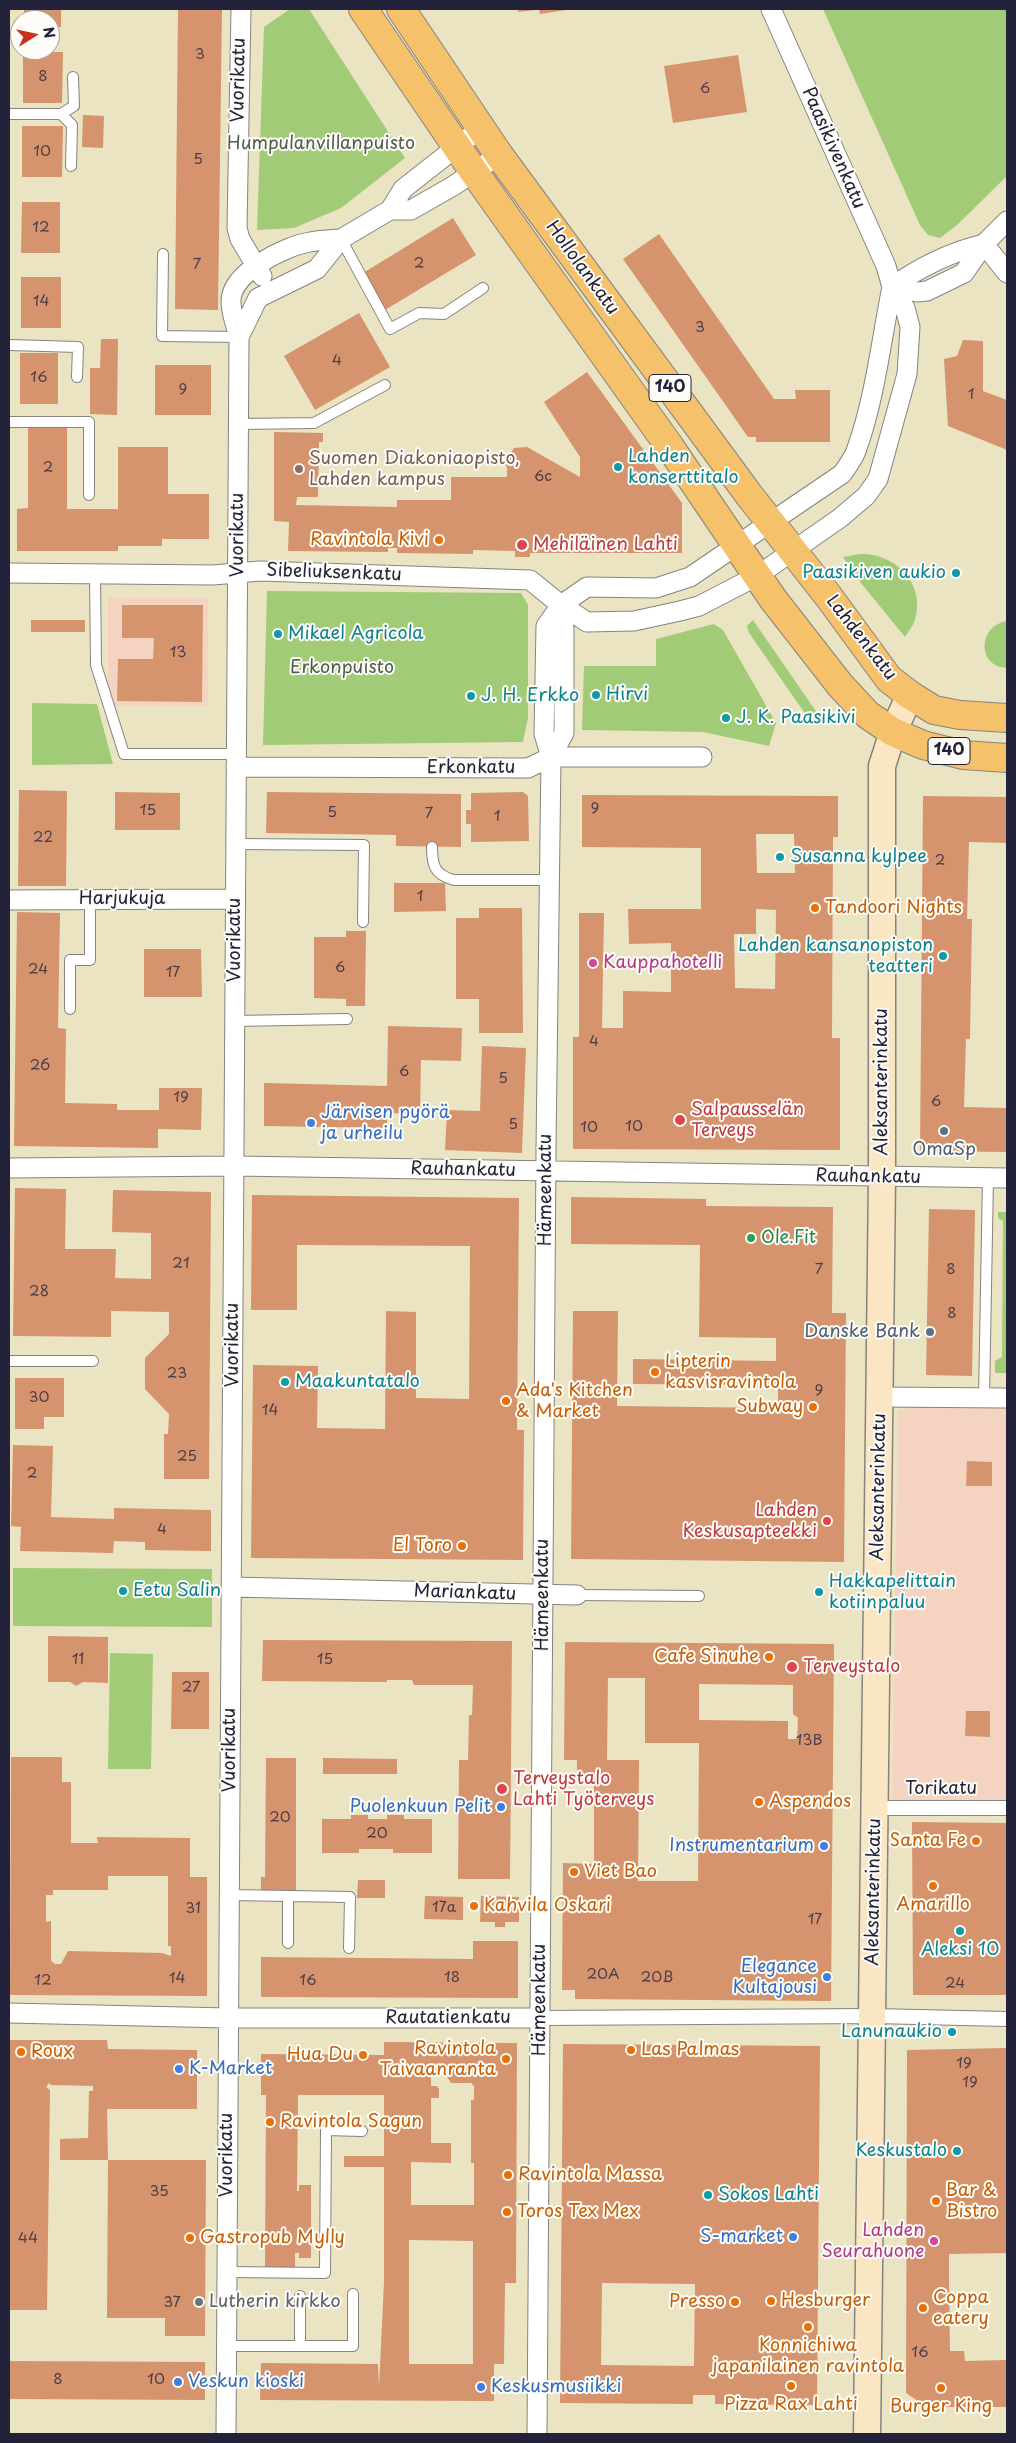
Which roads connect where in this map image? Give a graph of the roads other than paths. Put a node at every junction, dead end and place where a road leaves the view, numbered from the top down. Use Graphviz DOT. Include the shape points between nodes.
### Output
graph roads {
  1 [pos="241,9"];
  2 [pos="363,9"];
  3 [pos="401,9"];
  4 [pos="772,9"];
  5 [pos="74,77"];
  6 [pos="9,114"];
  7 [pos="61,114"];
  8 [pos="482,127"];
  9 [pos="456,147"];
  10 [pos="499,155"];
  11 [pos="71,166"];
  12 [pos="474,172"];
  13 [pos="390,210"];
  14 [pos="1007,221"];
  15 [pos="341,239"];
  16 [pos="984,244"];
  17 [pos="164,254"];
  18 [pos="256,266"];
  19 [pos="1007,273"];
  20 [pos="892,287"];
  21 [pos="484,288"];
  22 [pos="272,289"];
  23 [pos="239,337"];
  24 [pos="9,345"];
  25 [pos="77,377"];
  26 [pos="385,385"];
  27 [pos="9,422"];
  28 [pos="239,424"];
  29 [pos="89,495"];
  30 [pos="771,522"];
  31 [pos="737,547"];
  32 [pos="792,550"];
  33 [pos="9,572"];
  34 [pos="238,573"];
  35 [pos="94,574"];
  36 [pos="757,576"];
  37 [pos="561,605"];
  38 [pos="910,696"];
  39 [pos="1007,718"];
  40 [pos="893,732"];
  41 [pos="702,756"];
  42 [pos="552,757"];
  43 [pos="1007,758"];
  44 [pos="236,761"];
  45 [pos="236,844"];
  46 [pos="432,847"];
  47 [pos="550,880"];
  48 [pos="235,899"];
  49 [pos="9,900"];
  50 [pos="90,900"];
  51 [pos="363,922"];
  52 [pos="70,1008"];
  53 [pos="347,1019"];
  54 [pos="234,1021"];
  55 [pos="234,1166"];
  56 [pos="9,1168"];
  57 [pos="546,1172"];
  58 [pos="882,1178"];
  59 [pos="988,1178"];
  60 [pos="1007,1178"];
  61 [pos="9,1361"];
  62 [pos="93,1361"];
  63 [pos="880,1397"];
  64 [pos="984,1398"];
  65 [pos="1007,1398"];
  66 [pos="231,1587"];
  67 [pos="577,1595"];
  68 [pos="543,1596"];
  69 [pos="699,1596"];
  70 [pos="875,1808"];
  71 [pos="1007,1808"];
  72 [pos="229,1895"];
  73 [pos="288,1896"];
  74 [pos="288,1942"];
  75 [pos="349,1948"];
  76 [pos="9,2013"];
  77 [pos="873,2016"];
  78 [pos="228,2018"];
  79 [pos="540,2018"];
  80 [pos="1007,2018"];
  81 [pos="362,2130"];
  82 [pos="226,2272"];
  83 [pos="353,2294"];
  84 [pos="300,2296"];
  85 [pos="226,2346"];
  86 [pos="300,2346"];
  87 [pos="226,2434"];
  88 [pos="537,2434"];
  89 [pos="867,2434"];
  1 -- 18 [label="street, Vuorikatu" via="237,228"];
  2 -- 9 [label="main road, Hollolankatu / 140"];
  3 -- 8 [label="main road, Hollolankatu / 140"];
  4 -- 20 [label="street, Paasikivenkatu" via="886,266"];
  5 -- 7 [label="lane" via="74,106"];
  6 -- 7 [label="lane"];
  7 -- 11 [label="lane" via="72,124"];
  8 -- 9 [label="street"];
  8 -- 10 [label="main road, Hollolankatu / 140"];
  9 -- 12 [label="main road, Hollolankatu / 140"];
  9 -- 13 [label="street" via="403,189"];
  10 -- 12 [label="street"];
  10 -- 30 [label="main road, Hollolankatu / 140"];
  12 -- 13 [label="street" via="411,210"];
  12 -- 31 [label="main road, Hollolankatu / 140" via="670,447"];
  13 -- 15 [label="street"];
  14 -- 16 [label="street"];
  15 -- 18 [label="street" via="309,242 274,255"];
  15 -- 21 [label="lane" via="390,329 419,313 444,314"];
  15 -- 22 [label="street" via="317,269"];
  16 -- 19 [label="street"];
  16 -- 20 [label="street" via="964,273 940,285 917,292"];
  17 -- 23 [label="lane" via="162,336"];
  18 -- 22 [label="street, Vuorikatu"];
  18 -- 23 [label="street, Vuorikatu" via="233,290 231,303"];
  20 -- 30 [label="street, Paasikivenkatu" via="856,453 842,474"];
  20 -- 32 [label="street, Paasikivenkatu" via="905,308 910,327 907,374 878,479 866,496 840,518"];
  22 -- 23 [label="street" via="258,298"];
  23 -- 28 [label="street, Vuorikatu"];
  24 -- 25 [label="lane" via="78,347"];
  26 -- 28 [label="lane" via="314,423"];
  27 -- 29 [label="lane" via="89,422"];
  28 -- 34 [label="street, Vuorikatu"];
  30 -- 31 [label="street"];
  30 -- 32 [label="main road, Lahdenkatu / 140"];
  31 -- 36 [label="main road, 140"];
  31 -- 37 [label="street" via="673,584 656,588 587,587"];
  32 -- 36 [label="street, Sibeliuksenkatu"];
  32 -- 38 [label="main road, Lahdenkatu / 140" via="889,679"];
  33 -- 35 [label="street, Sibeliuksenkatu"];
  34 -- 35 [label="street, Sibeliuksenkatu"];
  34 -- 37 [label="street, Sibeliuksenkatu" via="260,571 530,580"];
  34 -- 44 [label="street, Vuorikatu"];
  35 -- 44 [label="lane" via="96,665 124,754"];
  36 -- 37 [label="street, Sibeliuksenkatu" via="699,606 634,621 587,622"];
  36 -- 40 [label="main road, 140" via="817,657 860,708"];
  37 -- 42 [label="street, Hämeenkatu" via="564,733"];
  38 -- 39 [label="main road, Lahdenkatu / 140" via="934,710"];
  38 -- 40 [label="main road, Aleksanterinkatu"];
  40 -- 43 [label="main road, 140" via="923,745 963,755"];
  40 -- 58 [label="main road, Aleksanterinkatu" via="882,766"];
  41 -- 42 [label="street, Erkonkatu"];
  42 -- 44 [label="street, Erkonkatu" via="528,768"];
  42 -- 47 [label="street, Hämeenkatu"];
  44 -- 45 [label="street, Vuorikatu"];
  45 -- 48 [label="street, Vuorikatu"];
  45 -- 51 [label="lane" via="364,846"];
  46 -- 47 [label="lane" via="435,868 442,876 454,880"];
  47 -- 57 [label="street, Hämeenkatu"];
  48 -- 50 [label="street, Harjukuja"];
  48 -- 54 [label="street, Vuorikatu"];
  49 -- 50 [label="street, Harjukuja"];
  50 -- 52 [label="lane" via="90,960 70,960"];
  53 -- 54 [label="lane"];
  54 -- 55 [label="street, Vuorikatu"];
  55 -- 56 [label="street, Rauhankatu"];
  55 -- 57 [label="street, Rauhankatu"];
  55 -- 66 [label="street, Vuorikatu"];
  57 -- 58 [label="street, Rauhankatu"];
  57 -- 68 [label="street, Hämeenkatu"];
  58 -- 59 [label="street, Rauhankatu"];
  58 -- 63 [label="main road, Aleksanterinkatu"];
  59 -- 60 [label="street, Rauhankatu"];
  59 -- 64 [label="lane"];
  61 -- 62 [label="lane"];
  63 -- 64 [label="street"];
  63 -- 70 [label="main road, Aleksanterinkatu"];
  64 -- 65 [label="street"];
  66 -- 68 [label="street, Mariankatu"];
  66 -- 72 [label="street, Vuorikatu"];
  67 -- 68 [label="street, Mariankatu"];
  67 -- 69 [label="lane, Mariankatu"];
  68 -- 79 [label="street, Hämeenkatu"];
  70 -- 71 [label="street, Torikatu"];
  70 -- 77 [label="main road, Aleksanterinkatu"];
  72 -- 73 [label="lane"];
  72 -- 78 [label="street, Vuorikatu"];
  73 -- 74 [label="lane"];
  73 -- 75 [label="lane" via="350,1898"];
  76 -- 78 [label="street, Rautatienkatu"];
  77 -- 79 [label="street, Rautatienkatu"];
  77 -- 80 [label="street, Rautatienkatu"];
  77 -- 89 [label="main road, Aleksanterinkatu"];
  78 -- 79 [label="street, Rautatienkatu"];
  78 -- 82 [label="street, Vuorikatu"];
  79 -- 88 [label="street, Hämeenkatu"];
  81 -- 82 [label="lane" via="326,2130 324,2273"];
  82 -- 85 [label="street, Vuorikatu"];
  83 -- 86 [label="lane" via="353,2346"];
  84 -- 86 [label="lane"];
  85 -- 86 [label="lane"];
  85 -- 87 [label="street, Vuorikatu"];
}
